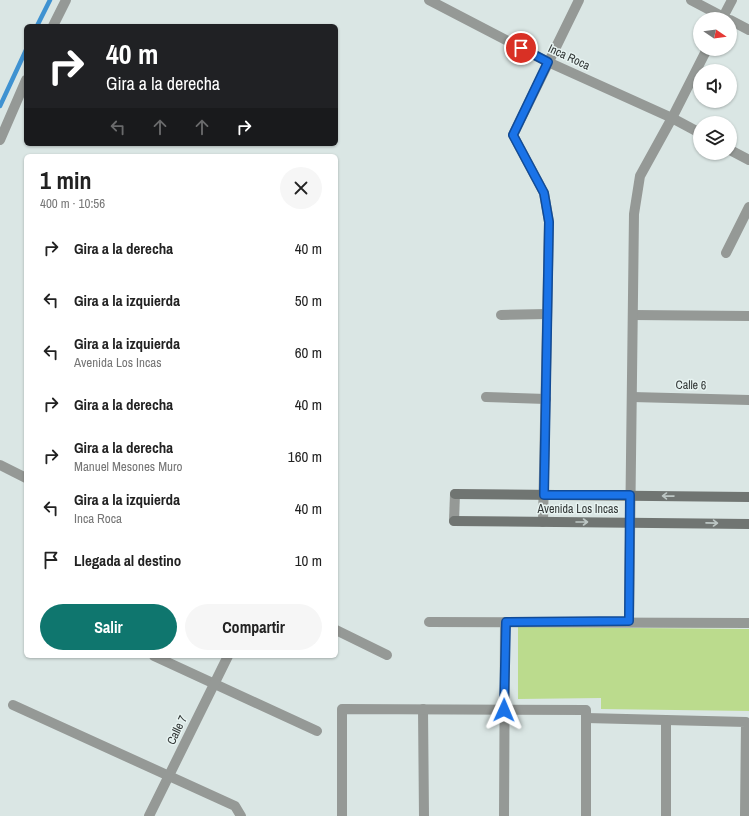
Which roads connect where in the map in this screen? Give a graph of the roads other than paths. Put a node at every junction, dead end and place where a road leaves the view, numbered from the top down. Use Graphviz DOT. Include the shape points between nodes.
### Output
graph roads {
  1 [pos="66,0"];
  2 [pos="429,0"];
  3 [pos="579,0"];
  4 [pos="691,0"];
  5 [pos="732,0"];
  6 [pos="444,4"];
  7 [pos="713,12"];
  8 [pos="728,12"];
  9 [pos="54,24"];
  10 [pos="737,24"];
  11 [pos="749,30"];
  12 [pos="703,56"];
  13 [pos="548,62"];
  14 [pos="24,85"];
  15 [pos="672,118"];
  16 [pos="693,129"];
  17 [pos="0,140"];
  18 [pos="737,154"];
  19 [pos="749,160"];
  20 [pos="749,207"];
  21 [pos="726,253"];
  22 [pos="548,314"];
  23 [pos="501,315"];
  24 [pos="633,315"];
  25 [pos="749,316"];
  26 [pos="486,397"];
  27 [pos="632,397"];
  28 [pos="546,399"];
  29 [pos="749,400"];
  30 [pos="0,465"];
  31 [pos="24,477"];
  32 [pos="544,495"];
  33 [pos="630,495"];
  34 [pos="749,496"];
  35 [pos="543,522"];
  36 [pos="630,522"];
  37 [pos="749,524"];
  38 [pos="629,621"];
  39 [pos="429,622"];
  40 [pos="506,622"];
  41 [pos="749,623"];
  42 [pos="338,631"];
  43 [pos="387,655"];
  44 [pos="158,658"];
  45 [pos="227,658"];
  46 [pos="214,684"];
  47 [pos="13,705"];
  48 [pos="422,709"];
  49 [pos="504,710"];
  50 [pos="586,718"];
  51 [pos="666,720"];
  52 [pos="317,731"];
  53 [pos="747,749"];
  54 [pos="168,777"];
  55 [pos="149,816"];
  56 [pos="242,816"];
  57 [pos="342,816"];
  58 [pos="424,816"];
  59 [pos="504,816"];
  60 [pos="586,816"];
  61 [pos="666,816"];
  62 [pos="745,816"];
  1 -- 9 [label="street"];
  2 -- 6 [label="street, Inca Roca"];
  3 -- 13 [label="street"];
  4 -- 7 [label="street"];
  5 -- 8 [label="street"];
  6 -- 13 [label="street, Inca Roca"];
  10 -- 11 [label="street"];
  12 -- 15 [label="street"];
  13 -- 15 [label="street, Inca Roca"];
  13 -- 22 [label="street" via="513,135 544,193 549,222"];
  14 -- 17 [label="street"];
  15 -- 16 [label="street, Inca Roca"];
  15 -- 24 [label="street" via="640,176 634,214"];
  18 -- 19 [label="street"];
  20 -- 21 [label="street"];
  22 -- 23 [label="street"];
  22 -- 28 [label="street"];
  24 -- 25 [label="street"];
  24 -- 27 [label="street"];
  26 -- 28 [label="street"];
  27 -- 29 [label="street, Calle 6"];
  27 -- 33 [label="street"];
  28 -- 32 [label="street"];
  30 -- 31 [label="street"];
  32 -- 33 [label="street, Avenida Los Incas"];
  32 -- 35 [label="street"];
  32 -- 35 [label="street, Avenida Los Incas" via="455,494 454,520"];
  34 -- 33 [label="street, Avenida Los Incas, one-way"];
  33 -- 36 [label="street"];
  35 -- 36 [label="street, Avenida Los Incas, one-way"];
  36 -- 37 [label="street, Avenida Los Incas, one-way"];
  36 -- 38 [label="street"];
  38 -- 40 [label="street"];
  38 -- 41 [label="street"];
  39 -- 40 [label="street"];
  40 -- 49 [label="street"];
  42 -- 43 [label="street"];
  44 -- 46 [label="street"];
  45 -- 46 [label="street, Calle 7"];
  46 -- 52 [label="street"];
  46 -- 54 [label="street, Calle 7"];
  47 -- 54 [label="street"];
  48 -- 49 [label="street"];
  48 -- 57 [label="street" via="342,709"];
  48 -- 58 [label="street"];
  49 -- 50 [label="street" via="586,710"];
  49 -- 59 [label="street"];
  50 -- 51 [label="street"];
  50 -- 60 [label="street"];
  51 -- 53 [label="street" via="746,722"];
  51 -- 61 [label="street"];
  53 -- 62 [label="street"];
  54 -- 55 [label="street, Calle 7"];
  54 -- 56 [label="street" via="235,806"];
}
